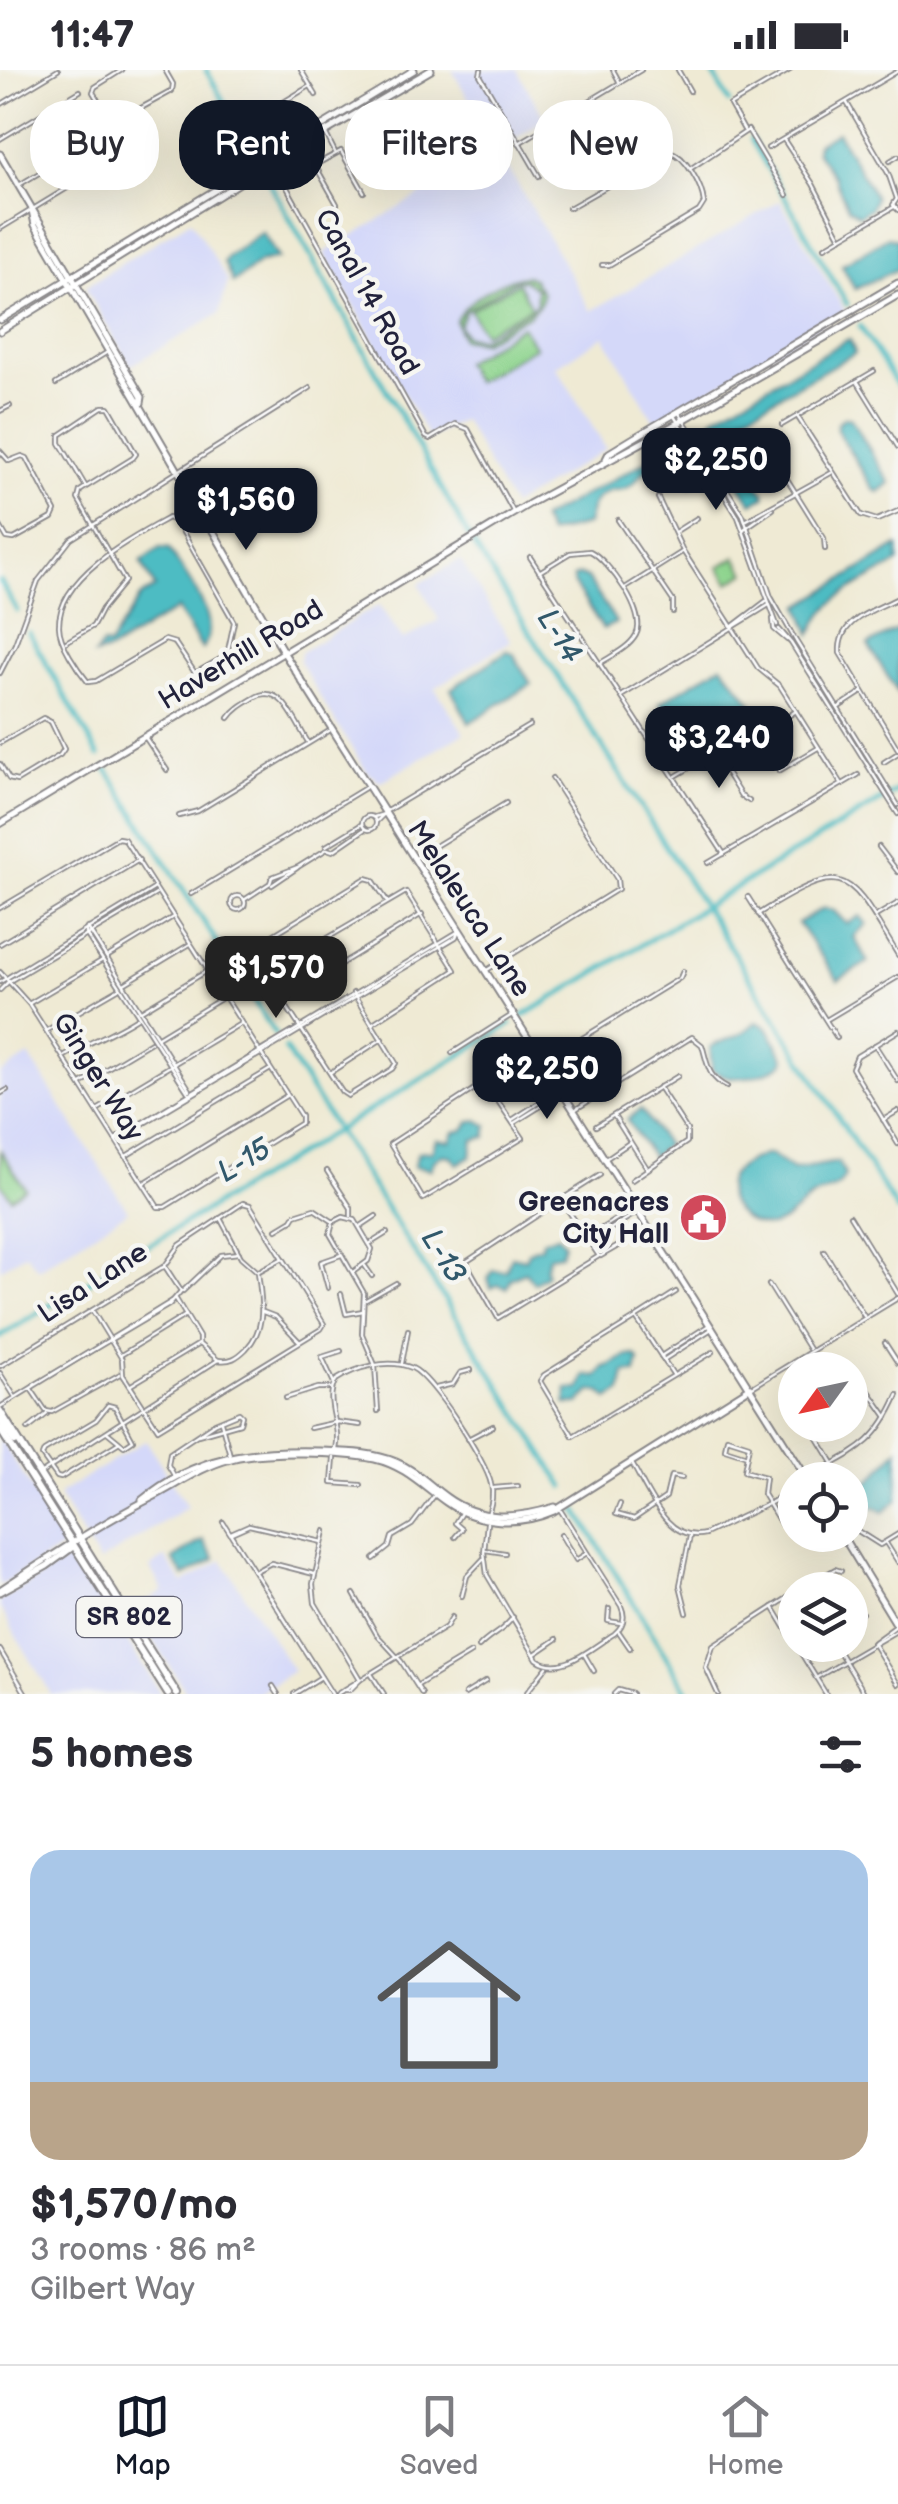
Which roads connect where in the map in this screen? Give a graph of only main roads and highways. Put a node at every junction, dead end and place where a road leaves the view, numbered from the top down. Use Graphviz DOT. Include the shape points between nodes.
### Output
graph roads {
  1 [pos="0,1409"];
  2 [pos="0,1420"];
  3 [pos="0,1429"];
  4 [pos="26,1454"];
  5 [pos="77,1542"];
  6 [pos="135,1635"];
  7 [pos="168,1694"];
  8 [pos="177,1694"];
  1 -- 4 [label="main road, SR 802"];
  2 -- 4 [label="main road"];
  3 -- 5 [label="main road, SR 802"];
  4 -- 5 [label="main road, SR 802"];
  5 -- 6 [label="main road, SR 802"];
  5 -- 6 [label="main road, SR 802"];
  6 -- 7 [label="main road, SR 802"];
  6 -- 8 [label="main road, SR 802"];
}
